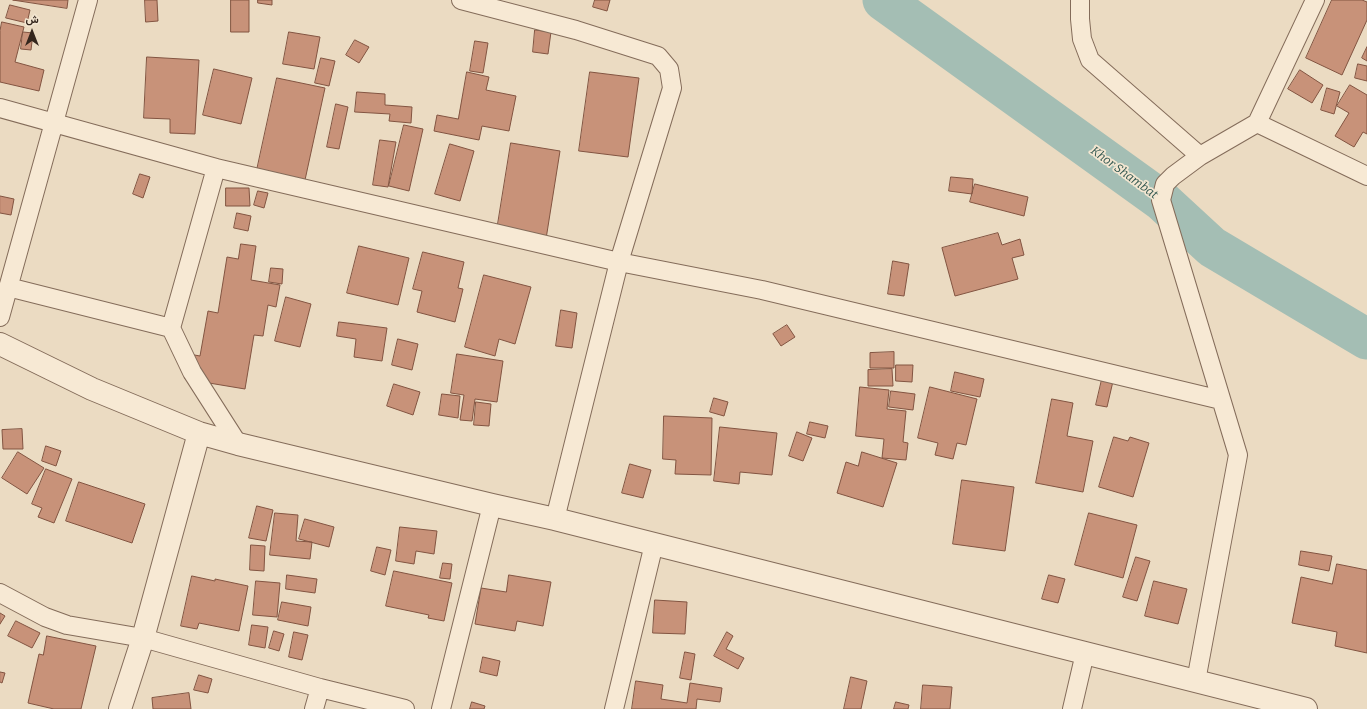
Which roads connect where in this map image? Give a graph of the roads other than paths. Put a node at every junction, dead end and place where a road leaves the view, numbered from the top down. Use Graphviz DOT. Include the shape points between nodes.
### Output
graph roads {
  1 [pos="88,0"];
  2 [pos="461,0"];
  3 [pos="1080,0"];
  4 [pos="1315,0"];
  5 [pos="0,108"];
  6 [pos="55,123"];
  7 [pos="1257,123"];
  8 [pos="1200,156"];
  9 [pos="216,168"];
  10 [pos="1367,176"];
  11 [pos="619,262"];
  12 [pos="8,286"];
  13 [pos="0,317"];
  14 [pos="171,328"];
  15 [pos="0,344"];
  16 [pos="1221,400"];
  17 [pos="199,433"];
  18 [pos="238,444"];
  19 [pos="492,505"];
  20 [pos="555,519"];
  21 [pos="654,544"];
  22 [pos="0,593"];
  23 [pos="142,638"];
  24 [pos="1085,652"];
  25 [pos="1196,681"];
  26 [pos="320,688"];
  27 [pos="120,709"];
  28 [pos="314,709"];
  29 [pos="405,709"];
  30 [pos="441,709"];
  31 [pos="614,709"];
  32 [pos="1072,709"];
  33 [pos="1306,709"];
  1 -- 6 [label="street"];
  2 -- 11 [label="street" via="576,30 658,56 669,69 672,88"];
  3 -- 8 [label="street" via="1082,39 1090,60"];
  4 -- 7 [label="street"];
  5 -- 6 [label="street"];
  6 -- 9 [label="street"];
  6 -- 12 [label="street"];
  7 -- 8 [label="street"];
  7 -- 10 [label="street"];
  8 -- 16 [label="street" via="1165,184 1161,200"];
  9 -- 11 [label="street"];
  9 -- 14 [label="street"];
  11 -- 16 [label="street" via="762,290"];
  11 -- 20 [label="street"];
  12 -- 13 [label="street"];
  12 -- 14 [label="street"];
  14 -- 18 [label="street" via="192,372"];
  15 -- 17 [label="street" via="92,388"];
  16 -- 25 [label="street" via="1238,455"];
  17 -- 18 [label="street"];
  17 -- 23 [label="street"];
  18 -- 19 [label="street"];
  19 -- 20 [label="street"];
  19 -- 30 [label="street"];
  20 -- 21 [label="street"];
  21 -- 24 [label="street"];
  21 -- 31 [label="street"];
  22 -- 23 [label="street" via="45,617 67,625"];
  23 -- 26 [label="street"];
  23 -- 27 [label="street"];
  24 -- 25 [label="street"];
  24 -- 32 [label="street"];
  25 -- 33 [label="street"];
  26 -- 28 [label="street"];
  26 -- 29 [label="street"];
}
